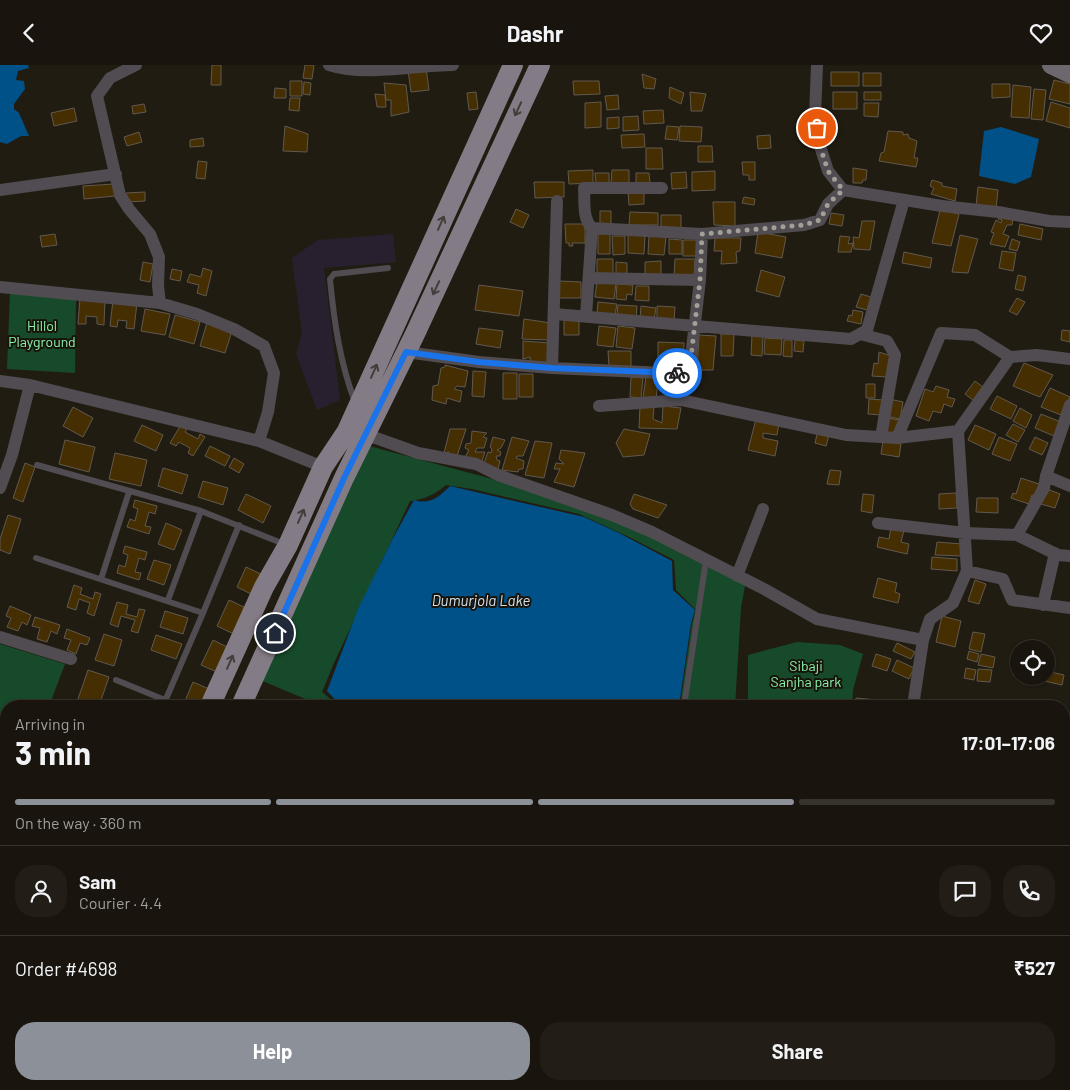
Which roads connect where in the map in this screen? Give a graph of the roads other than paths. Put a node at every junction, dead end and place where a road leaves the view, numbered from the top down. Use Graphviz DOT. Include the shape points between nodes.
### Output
graph roads {
  1 [pos="136,65"];
  2 [pos="329,65"];
  3 [pos="453,65"];
  4 [pos="513,65"];
  5 [pos="540,65"];
  6 [pos="817,65"];
  7 [pos="1051,65"];
  8 [pos="1070,74"];
  9 [pos="116,174"];
  10 [pos="662,188"];
  11 [pos="0,190"];
  12 [pos="843,190"];
  13 [pos="904,200"];
  14 [pos="557,201"];
  15 [pos="1070,222"];
  16 [pos="592,228"];
  17 [pos="702,234"];
  18 [pos="388,268"];
  19 [pos="589,278"];
  20 [pos="700,280"];
  21 [pos="0,287"];
  22 [pos="160,303"];
  23 [pos="554,314"];
  24 [pos="586,316"];
  25 [pos="694,326"];
  26 [pos="860,334"];
  27 [pos="406,352"];
  28 [pos="1010,357"];
  29 [pos="1070,359"];
  30 [pos="552,368"];
  31 [pos="0,381"];
  32 [pos="30,385"];
  33 [pos="1070,405"];
  34 [pos="599,406"];
  35 [pos="358,408"];
  36 [pos="1067,427"];
  37 [pos="958,431"];
  38 [pos="356,434"];
  39 [pos="881,437"];
  40 [pos="897,438"];
  41 [pos="259,441"];
  42 [pos="37,465"];
  43 [pos="323,467"];
  44 [pos="1046,476"];
  45 [pos="1070,485"];
  46 [pos="0,488"];
  47 [pos="129,492"];
  48 [pos="763,509"];
  49 [pos="201,511"];
  50 [pos="878,523"];
  51 [pos="238,525"];
  52 [pos="965,533"];
  53 [pos="1017,535"];
  54 [pos="288,545"];
  55 [pos="1055,553"];
  56 [pos="1070,556"];
  57 [pos="36,558"];
  58 [pos="706,560"];
  59 [pos="967,571"];
  60 [pos="737,575"];
  61 [pos="101,579"];
  62 [pos="168,601"];
  63 [pos="1043,605"];
  64 [pos="1070,608"];
  65 [pos="203,613"];
  66 [pos="0,637"];
  67 [pos="924,640"];
  68 [pos="71,659"];
  69 [pos="116,681"];
  70 [pos="157,700"];
  71 [pos="165,700"];
  72 [pos="213,700"];
  73 [pos="244,700"];
  74 [pos="685,700"];
  75 [pos="914,700"];
  1 -- 9 [label="street" via="110,78 97,96"];
  2 -- 3 [label="street" via="340,69 368,70"];
  35 -- 4 [label="main road, one-way"];
  5 -- 27 [label="main road, one-way"];
  6 -- 12 [label="street" via="815,116 818,140 828,171"];
  7 -- 8 [label="main road"];
  9 -- 11 [label="street"];
  9 -- 22 [label="street" via="120,195 150,234 159,257"];
  10 -- 16 [label="street" via="584,188 585,216"];
  12 -- 13 [label="street"];
  12 -- 17 [label="street" via="828,204 820,220 804,225"];
  13 -- 15 [label="street"];
  13 -- 26 [label="street" via="867,330"];
  14 -- 23 [label="street"];
  16 -- 17 [label="street"];
  16 -- 19 [label="street"];
  17 -- 20 [label="street"];
  18 -- 35 [label="lane" via="334,274 330,279 336,331 350,390"];
  19 -- 20 [label="street"];
  19 -- 24 [label="street"];
  20 -- 25 [label="street"];
  21 -- 22 [label="street"];
  22 -- 41 [label="street" via="234,329 264,345 274,373 268,412"];
  23 -- 24 [label="street"];
  23 -- 30 [label="street"];
  24 -- 25 [label="street"];
  25 -- 26 [label="street" via="850,339"];
  25 -- 30 [label="street" via="689,374"];
  26 -- 39 [label="street" via="887,341 895,355"];
  27 -- 30 [label="street"];
  27 -- 38 [label="main road"];
  28 -- 29 [label="street" via="1038,355"];
  28 -- 37 [label="street"];
  28 -- 40 [label="street" via="975,335 941,333"];
  31 -- 32 [label="street"];
  32 -- 41 [label="street"];
  32 -- 46 [label="street"];
  33 -- 36 [label="street"];
  34 -- 39 [label="street" via="681,401 846,435"];
  35 -- 38 [label="main road"];
  36 -- 44 [label="street"];
  37 -- 40 [label="street"];
  37 -- 52 [label="street"];
  38 -- 43 [label="main road"];
  38 -- 58 [label="street" via="418,453 476,464 498,475 612,515"];
  38 -- 73 [label="main road"];
  39 -- 40 [label="street"];
  41 -- 43 [label="street"];
  42 -- 47 [label="lane"];
  54 -- 43 [label="main road, one-way"];
  44 -- 45 [label="street"];
  44 -- 53 [label="street" via="1044,488"];
  47 -- 49 [label="lane"];
  47 -- 61 [label="lane"];
  48 -- 60 [label="street"];
  49 -- 51 [label="lane"];
  49 -- 62 [label="lane"];
  50 -- 52 [label="street"];
  51 -- 54 [label="lane"];
  51 -- 65 [label="lane"];
  52 -- 53 [label="street"];
  52 -- 59 [label="street"];
  53 -- 55 [label="street"];
  72 -- 54 [label="main road, one-way" via="264,587"];
  55 -- 56 [label="street"];
  55 -- 63 [label="street"];
  57 -- 61 [label="lane"];
  58 -- 60 [label="street"];
  58 -- 74 [label="lane"];
  59 -- 63 [label="street" via="1003,579 1012,600"];
  59 -- 67 [label="street" via="953,603 930,619"];
  60 -- 67 [label="street" via="817,619"];
  61 -- 62 [label="lane"];
  62 -- 65 [label="lane"];
  63 -- 64 [label="street"];
  65 -- 71 [label="lane"];
  66 -- 68 [label="street"];
  67 -- 75 [label="street"];
  69 -- 70 [label="lane"];
}
